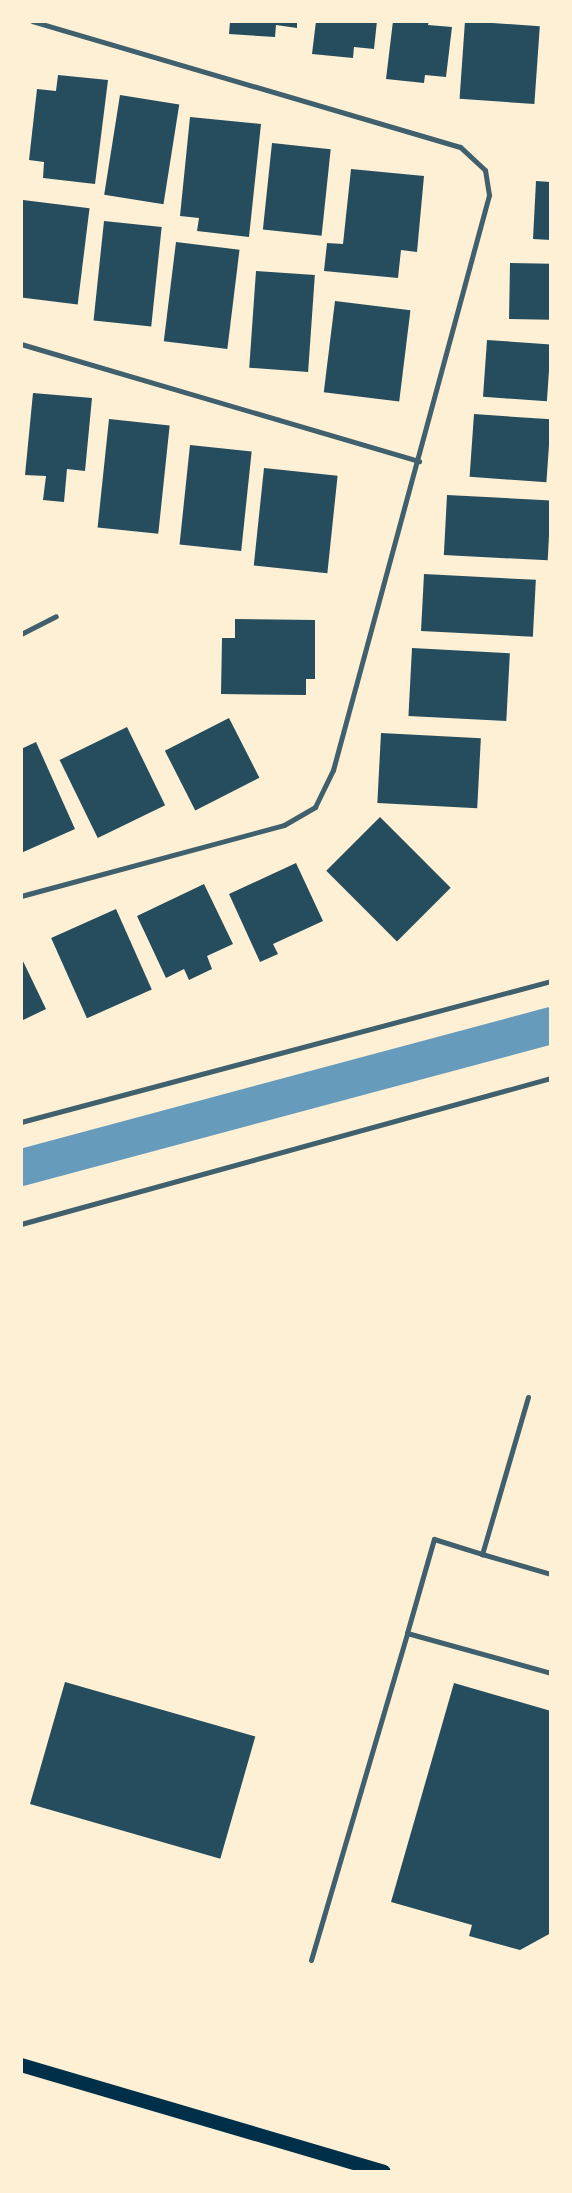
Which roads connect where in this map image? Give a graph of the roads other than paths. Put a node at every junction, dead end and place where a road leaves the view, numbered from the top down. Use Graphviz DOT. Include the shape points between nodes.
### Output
graph roads {
  1 [pos="32,21"];
  2 [pos="21,344"];
  3 [pos="419,461"];
  4 [pos="56,616"];
  5 [pos="21,634"];
  6 [pos="21,896"];
  7 [pos="551,981"];
  8 [pos="551,1078"];
  9 [pos="21,1122"];
  10 [pos="21,1224"];
  11 [pos="528,1397"];
  12 [pos="482,1554"];
  13 [pos="551,1574"];
  14 [pos="407,1633"];
  15 [pos="551,1673"];
  16 [pos="311,1960"];
  17 [pos="21,2065"];
  18 [pos="384,2172"];
  1 -- 3 [label="lane" via="460,147 485,170 487,207"];
  2 -- 3 [label="lane"];
  3 -- 6 [label="lane" via="333,770 316,807 284,825"];
  4 -- 5 [label="lane"];
  7 -- 9 [label="lane"];
  8 -- 10 [label="lane"];
  11 -- 12 [label="lane"];
  12 -- 13 [label="lane"];
  12 -- 14 [label="lane" via="435,1539"];
  14 -- 15 [label="lane"];
  14 -- 16 [label="lane"];
  17 -- 18 [label="main road"];
}
